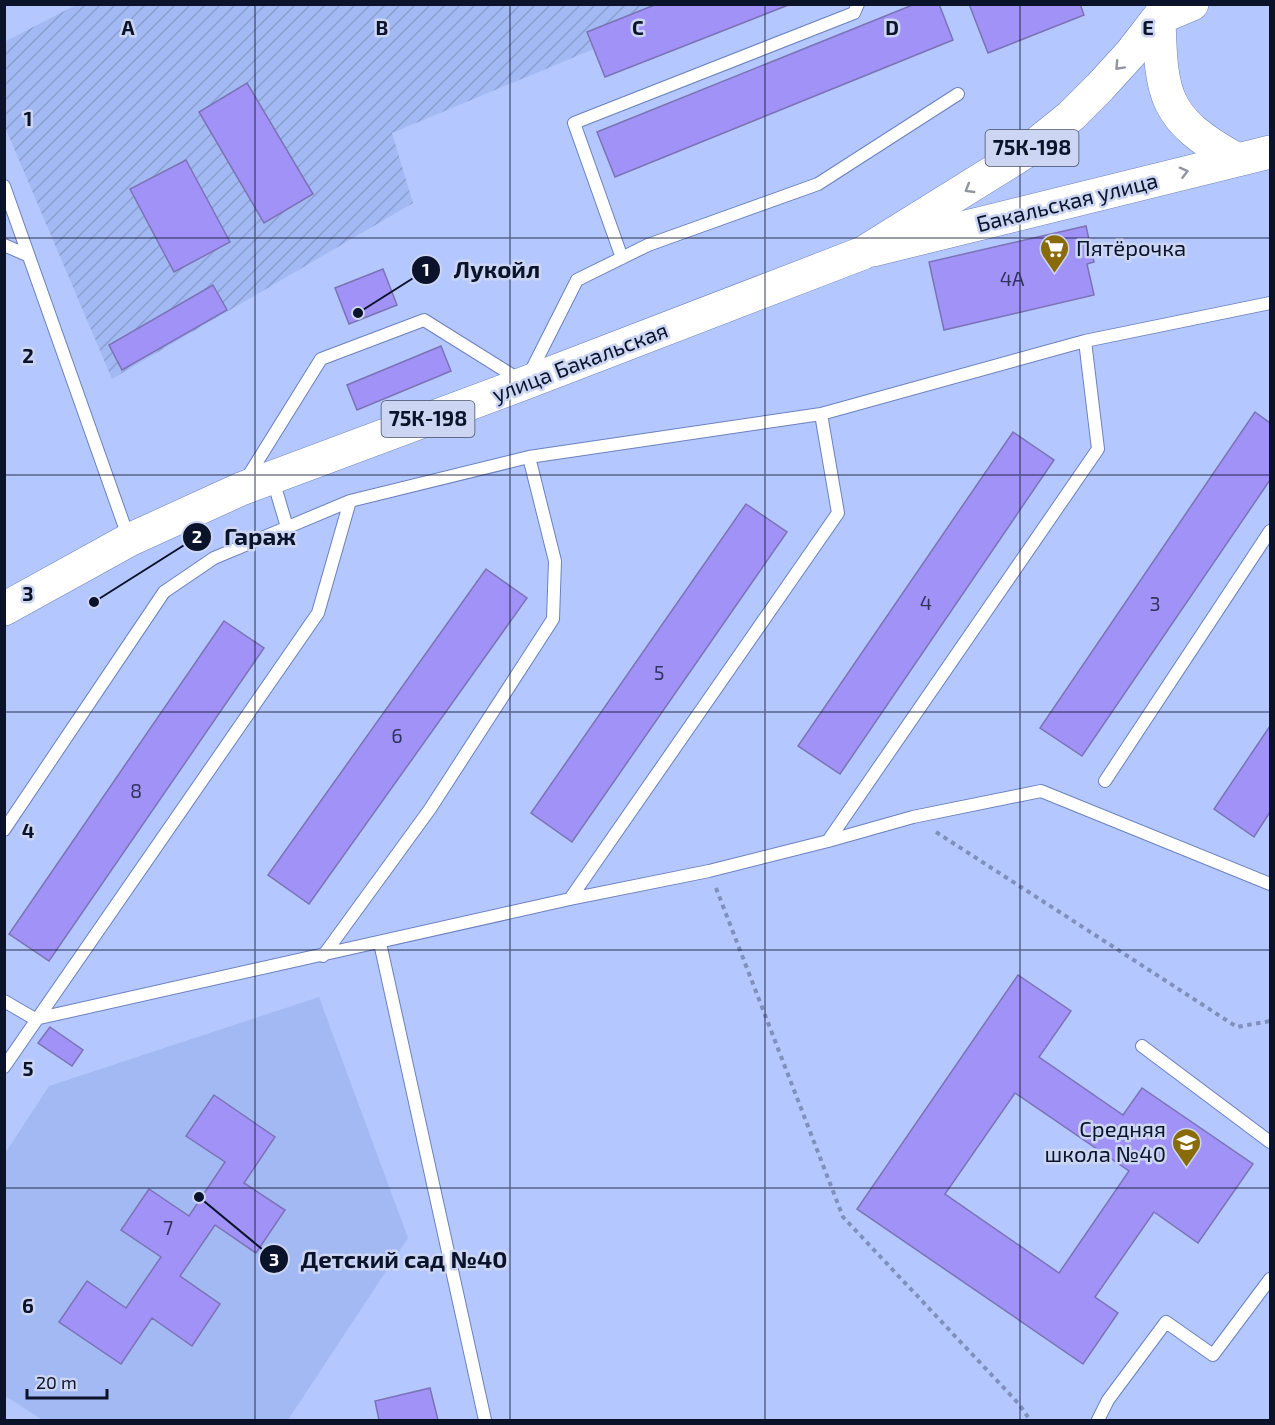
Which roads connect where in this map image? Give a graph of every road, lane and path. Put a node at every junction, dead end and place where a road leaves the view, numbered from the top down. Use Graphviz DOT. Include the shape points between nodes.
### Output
graph roads {
  1 [pos="858,4"];
  2 [pos="1192,4"];
  3 [pos="1161,9"];
  4 [pos="958,94"];
  5 [pos="1270,152"];
  6 [pos="1236,159"];
  7 [pos="4,186"];
  8 [pos="4,245"];
  9 [pos="863,253"];
  10 [pos="27,255"];
  11 [pos="622,258"];
  12 [pos="1270,303"];
  13 [pos="1085,341"];
  14 [pos="525,383"];
  15 [pos="821,414"];
  16 [pos="529,457"];
  17 [pos="272,476"];
  18 [pos="241,489"];
  19 [pos="350,501"];
  20 [pos="287,527"];
  21 [pos="1270,531"];
  22 [pos="129,540"];
  23 [pos="4,609"];
  24 [pos="1105,781"];
  25 [pos="913,817"];
  26 [pos="4,830"];
  27 [pos="828,841"];
  28 [pos="709,871"];
  29 [pos="1270,884"];
  30 [pos="570,899"];
  31 [pos="380,943"];
  32 [pos="323,956"];
  33 [pos="4,1000"];
  34 [pos="35,1019"];
  35 [pos="1270,1021"];
  36 [pos="1142,1046"];
  37 [pos="4,1066"];
  38 [pos="1270,1142"];
  39 [pos="1270,1279"];
  40 [pos="485,1420"];
  41 [pos="1029,1420"];
  42 [pos="1098,1420"];
  1 -- 11 [label="lane" via="854,13 574,123"];
  2 -- 3 [label="main road"];
  3 -- 6 [label="main road" via="1160,66 1165,92 1183,122 1203,141"];
  3 -- 9 [label="main road, 75К-198, one-way" via="1131,53 1071,116 1030,149"];
  4 -- 11 [label="lane" via="818,184"];
  5 -- 6 [label="main road, Бакальская улица"];
  9 -- 6 [label="main road, Бакальская улица, one-way"];
  7 -- 10 [label="lane"];
  8 -- 10 [label="lane"];
  9 -- 14 [label="main road, улица Бакальская / 75К-198"];
  10 -- 22 [label="lane"];
  11 -- 14 [label="lane" via="578,280"];
  12 -- 13 [label="lane"];
  13 -- 15 [label="lane"];
  13 -- 27 [label="lane" via="1098,449"];
  14 -- 17 [label="main road, улица Бакальская / 75К-198"];
  14 -- 18 [label="lane" via="424,320 321,359"];
  15 -- 16 [label="lane"];
  15 -- 30 [label="lane" via="838,513"];
  16 -- 19 [label="lane"];
  16 -- 32 [label="lane" via="555,561 553,619 430,809"];
  17 -- 18 [label="main road, улица Бакальская / 75К-198"];
  17 -- 20 [label="lane"];
  18 -- 22 [label="main road, улица Бакальская / 75К-198"];
  19 -- 20 [label="lane"];
  19 -- 34 [label="lane" via="318,613"];
  20 -- 26 [label="lane" via="214,558 164,592"];
  21 -- 24 [label="lane"];
  22 -- 23 [label="main road, улица Бакальская / 75К-198"];
  25 -- 27 [label="lane"];
  25 -- 29 [label="lane" via="1041,791"];
  25 -- 35 [label="path" via="1237,1027"];
  27 -- 28 [label="lane"];
  28 -- 30 [label="lane"];
  28 -- 41 [label="path" via="843,1216"];
  30 -- 31 [label="lane"];
  31 -- 32 [label="lane"];
  31 -- 40 [label="lane"];
  32 -- 34 [label="lane"];
  33 -- 34 [label="lane"];
  34 -- 37 [label="lane"];
  36 -- 38 [label="lane"];
  39 -- 42 [label="lane" via="1213,1355 1166,1322 1108,1400"];
}
